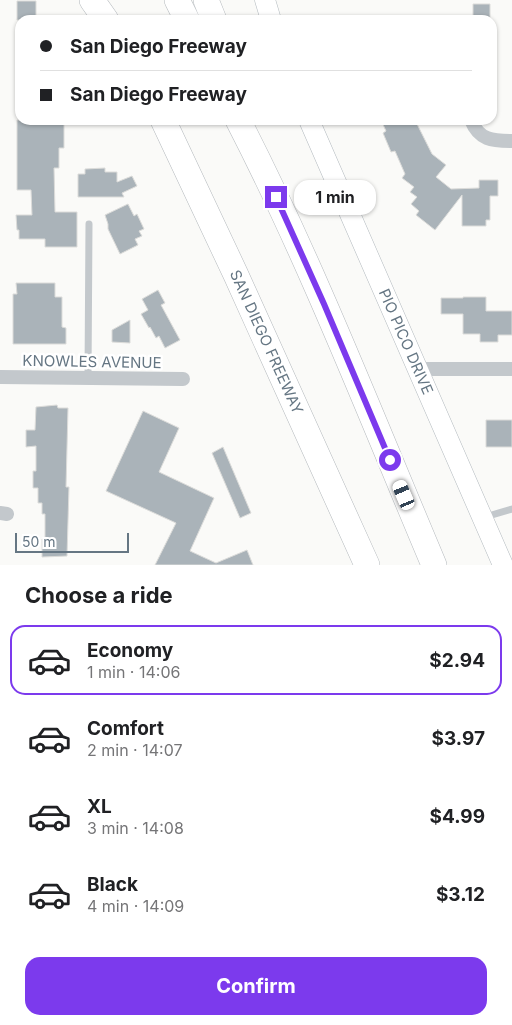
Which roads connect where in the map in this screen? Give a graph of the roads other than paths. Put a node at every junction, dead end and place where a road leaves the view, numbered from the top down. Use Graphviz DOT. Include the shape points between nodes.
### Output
graph roads {
  1 [pos="92,0"];
  2 [pos="104,0"];
  3 [pos="177,0"];
  4 [pos="206,0"];
  5 [pos="265,0"];
  6 [pos="102,15"];
  7 [pos="112,15"];
  8 [pos="184,15"];
  9 [pos="212,15"];
  10 [pos="270,15"];
  11 [pos="165,125"];
  12 [pos="241,125"];
  13 [pos="249,125"];
  14 [pos="311,125"];
  15 [pos="473,125"];
  16 [pos="512,141"];
  17 [pos="260,162"];
  18 [pos="89,224"];
  19 [pos="417,369"];
  20 [pos="512,370"];
  21 [pos="0,377"];
  22 [pos="88,377"];
  23 [pos="183,379"];
  24 [pos="512,509"];
  25 [pos="482,518"];
  26 [pos="367,565"];
  27 [pos="434,565"];
  28 [pos="503,565"];
  1 -- 6 [label="highway"];
  2 -- 7 [label="highway"];
  3 -- 8 [label="highway"];
  4 -- 9 [label="highway"];
  5 -- 10 [label="street"];
  11 -- 26 [label="highway, SAN DIEGO FREEWAY"];
  12 -- 17 [label="highway"];
  13 -- 17 [label="highway"];
  14 -- 19 [label="street, PIO PICO DRIVE"];
  15 -- 16 [label="street" via="485,139"];
  17 -- 27 [label="highway"];
  18 -- 22 [label="lane"];
  19 -- 20 [label="street"];
  19 -- 25 [label="street, PIO PICO DRIVE"];
  21 -- 22 [label="street, KNOWLES AVENUE"];
  22 -- 23 [label="street, KNOWLES AVENUE"];
  24 -- 25 [label="lane"];
  25 -- 28 [label="street, PIO PICO DRIVE"];
}
